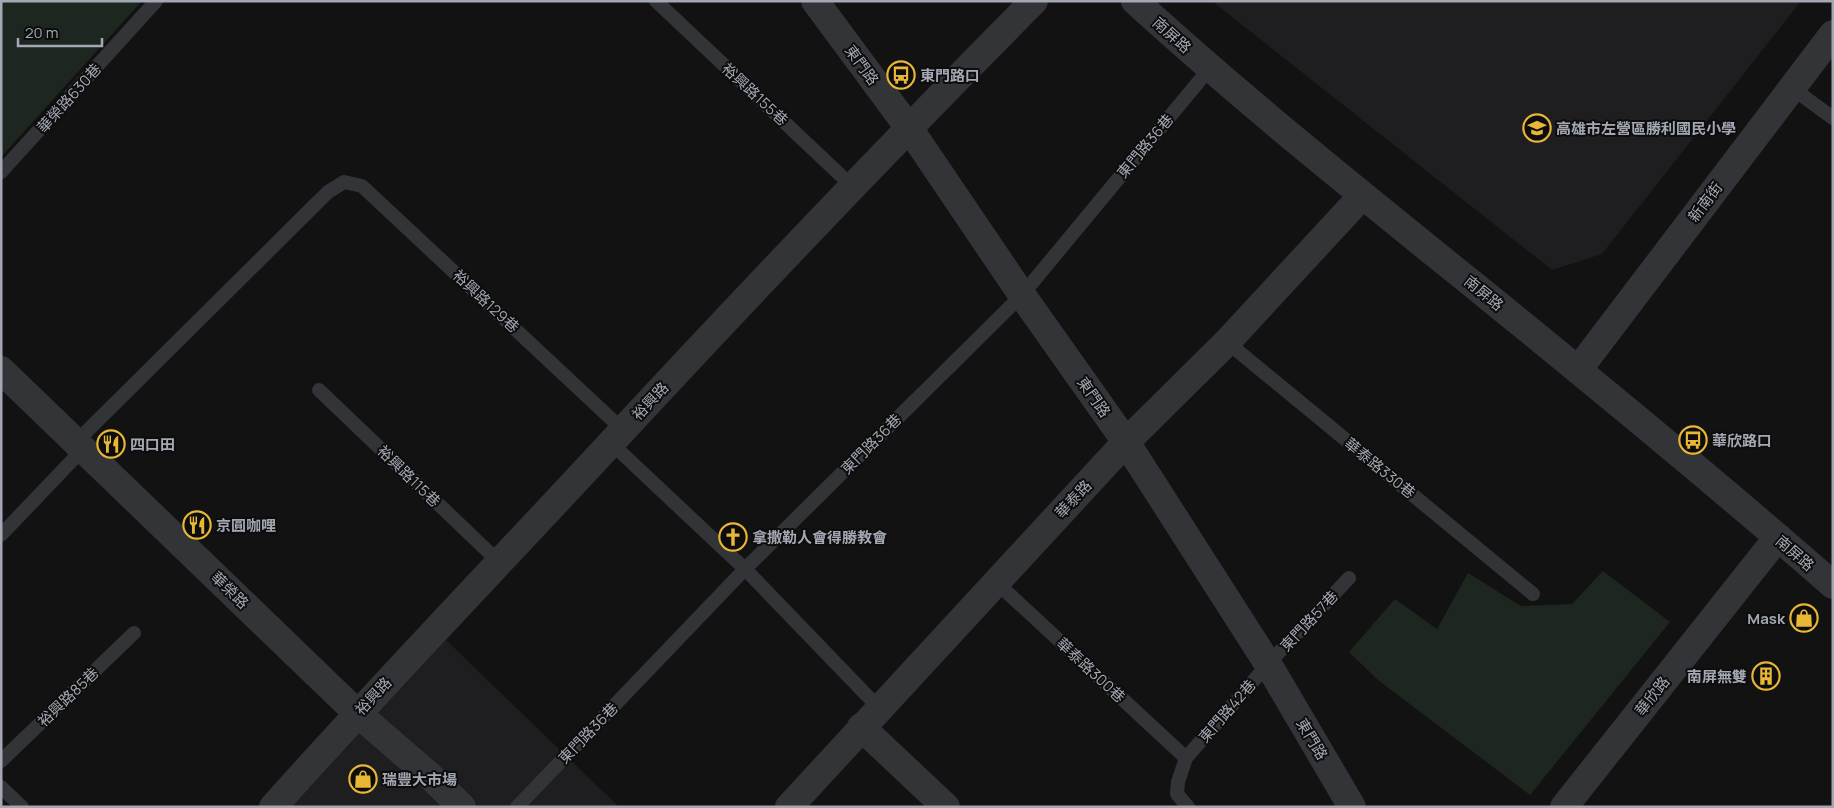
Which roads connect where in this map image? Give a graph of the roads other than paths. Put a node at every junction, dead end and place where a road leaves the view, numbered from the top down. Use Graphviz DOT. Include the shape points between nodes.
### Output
graph roads {
  1 [pos="156,1"];
  2 [pos="656,1"];
  3 [pos="816,1"];
  4 [pos="1034,1"];
  5 [pos="1135,1"];
  6 [pos="1833,34"];
  7 [pos="1210,68"];
  8 [pos="1792,88"];
  9 [pos="1833,118"];
  10 [pos="909,128"];
  11 [pos="1,172"];
  12 [pos="853,187"];
  13 [pos="1362,196"];
  14 [pos="1022,295"];
  15 [pos="1226,342"];
  16 [pos="1,370"];
  17 [pos="1578,370"];
  18 [pos="318,390"];
  19 [pos="617,436"];
  20 [pos="1126,442"];
  21 [pos="80,446"];
  22 [pos="1,535"];
  23 [pos="1778,537"];
  24 [pos="499,562"];
  25 [pos="745,569"];
  26 [pos="1349,578"];
  27 [pos="996,582"];
  28 [pos="1833,586"];
  29 [pos="1532,594"];
  30 [pos="134,633"];
  31 [pos="1268,664"];
  32 [pos="357,713"];
  33 [pos="870,718"];
  34 [pos="1186,758"];
  35 [pos="1,761"];
  36 [pos="1,787"];
  37 [pos="22,807"];
  38 [pos="272,807"];
  39 [pos="462,807"];
  40 [pos="517,807"];
  41 [pos="789,807"];
  42 [pos="946,807"];
  43 [pos="1188,807"];
  44 [pos="1352,807"];
  45 [pos="1564,807"];
  1 -- 11 [label="lane, 華榮路630巷"];
  2 -- 12 [label="lane, 裕興路155巷"];
  3 -- 10 [label="street, 東門路"];
  4 -- 10 [label="street, 裕興路"];
  5 -- 7 [label="street, 南屏路"];
  6 -- 8 [label="street, 新南街"];
  7 -- 13 [label="street, 南屏路"];
  7 -- 14 [label="lane, 東門路36巷"];
  8 -- 9 [label="lane"];
  8 -- 17 [label="street, 新南街"];
  10 -- 12 [label="street, 裕興路"];
  10 -- 14 [label="street, 東門路"];
  12 -- 19 [label="street, 裕興路"];
  13 -- 15 [label="street, 華泰路"];
  13 -- 17 [label="street, 南屏路"];
  14 -- 20 [label="street, 東門路"];
  14 -- 25 [label="lane, 東門路36巷"];
  15 -- 20 [label="street, 華泰路"];
  15 -- 29 [label="lane, 華泰路330巷"];
  16 -- 21 [label="street, 華榮路"];
  17 -- 23 [label="street, 南屏路"];
  18 -- 24 [label="lane, 裕興路115巷"];
  19 -- 21 [label="lane, 裕興路129巷" via="362,186 344,182 328,192"];
  19 -- 24 [label="street, 裕興路"];
  19 -- 25 [label="lane, 裕興路129巷"];
  20 -- 27 [label="street, 華泰路"];
  20 -- 31 [label="street, 東門路"];
  21 -- 22 [label="lane"];
  21 -- 32 [label="street, 華榮路"];
  23 -- 28 [label="street, 南屏路"];
  23 -- 45 [label="street, 華欣路"];
  24 -- 32 [label="street, 裕興路"];
  25 -- 33 [label="lane, 裕興路129巷"];
  25 -- 40 [label="lane, 東門路36巷"];
  26 -- 31 [label="lane, 東門路57巷"];
  27 -- 33 [label="street, 華泰路"];
  27 -- 34 [label="lane, 華泰路300巷"];
  30 -- 35 [label="lane, 裕興路85巷"];
  31 -- 34 [label="lane, 東門路42巷"];
  31 -- 44 [label="street, 東門路"];
  32 -- 38 [label="street, 裕興路"];
  32 -- 39 [label="street, 華榮路"];
  33 -- 41 [label="street, 華泰路"];
  33 -- 42 [label="street"];
  34 -- 43 [label="lane" via="1177,794"];
  36 -- 37 [label="lane"];
}
